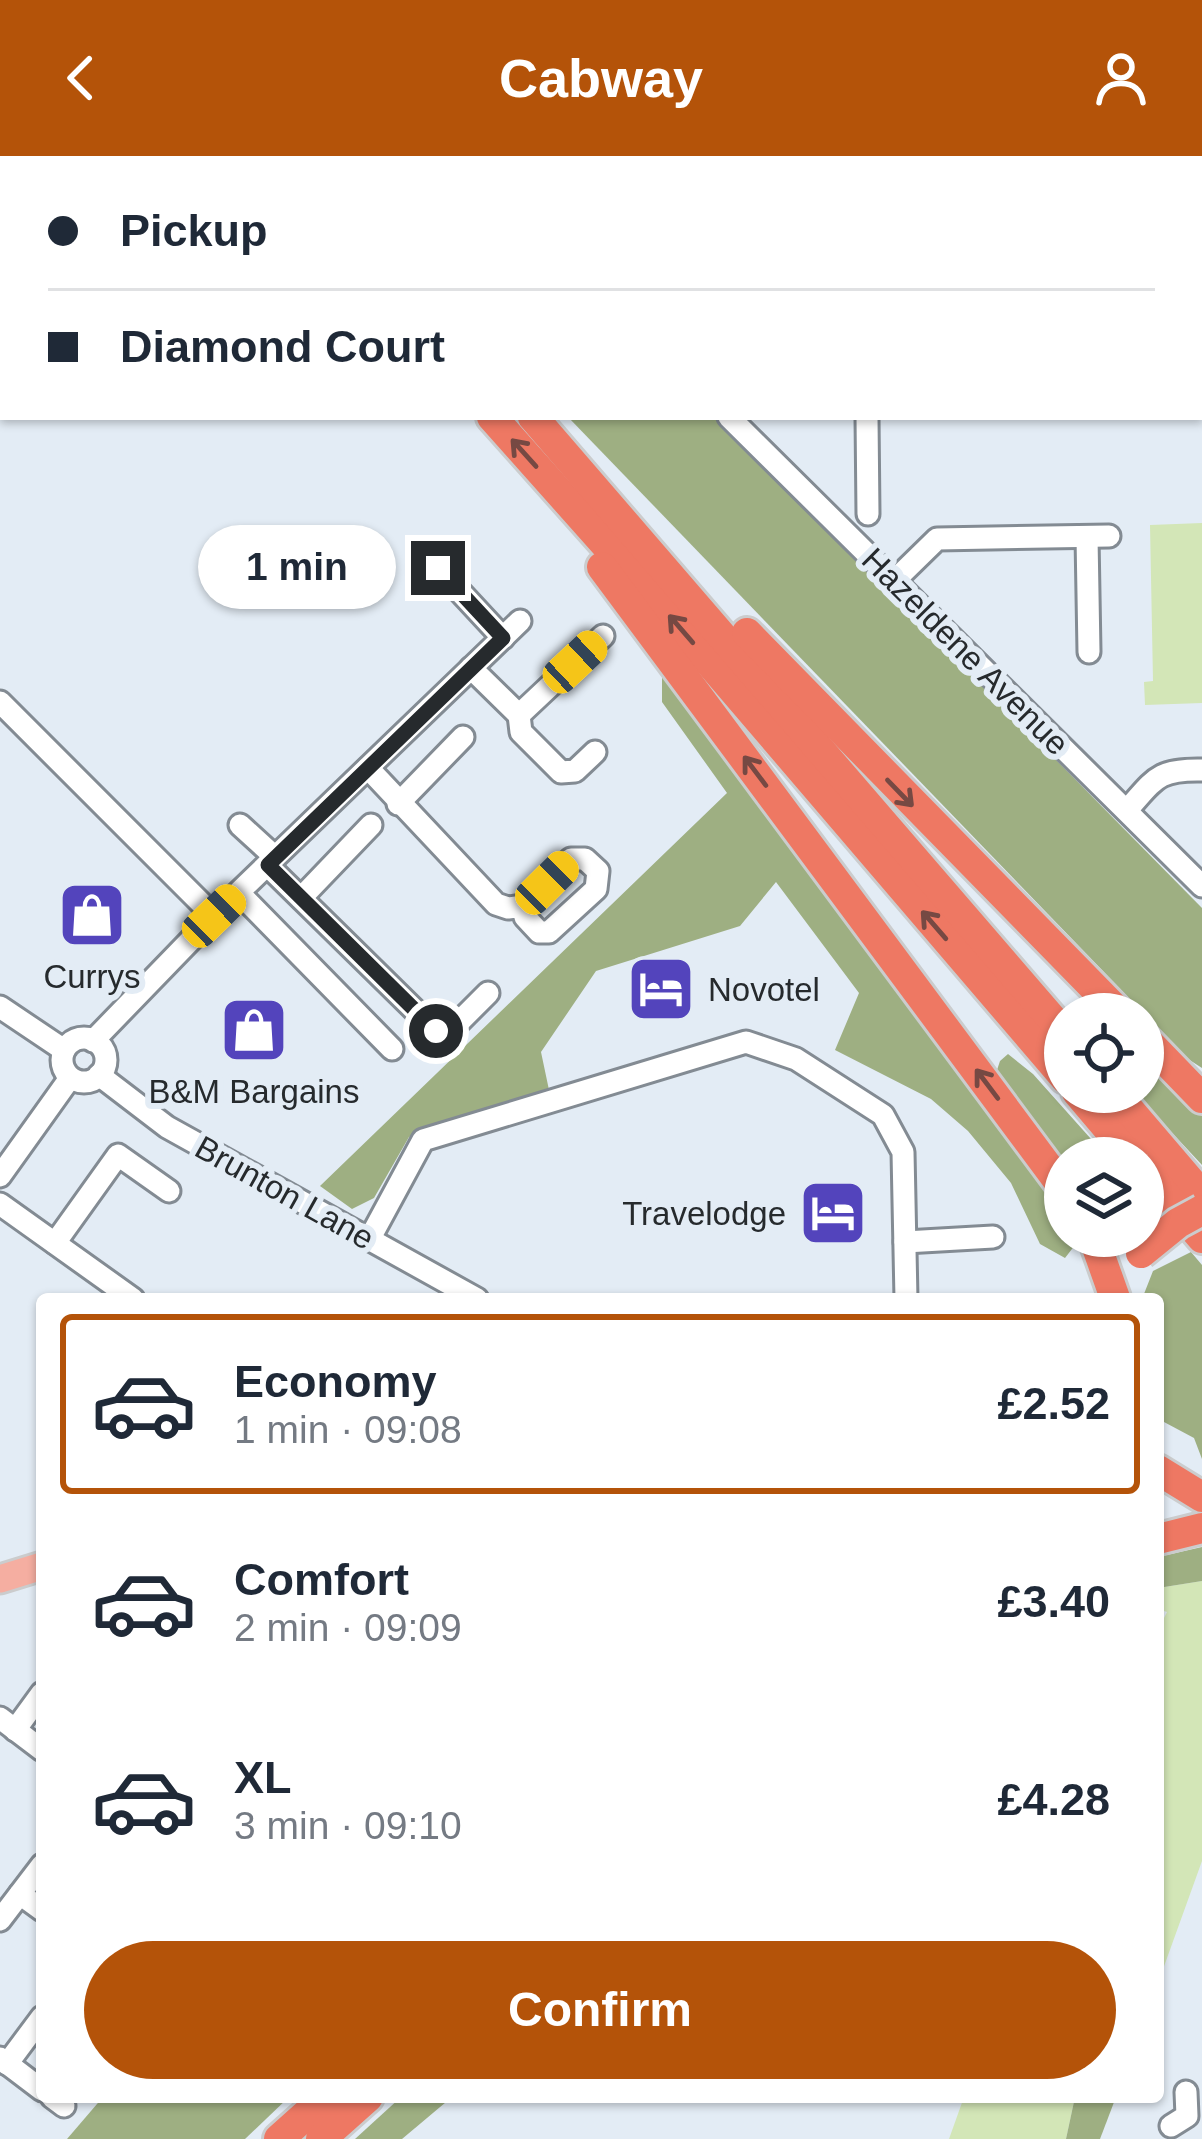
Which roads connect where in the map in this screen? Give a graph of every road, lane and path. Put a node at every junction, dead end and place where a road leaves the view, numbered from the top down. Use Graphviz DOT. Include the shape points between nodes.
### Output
graph roads {
  1 [pos="496,420"];
  2 [pos="535,420"];
  3 [pos="867,420"];
  4 [pos="755,426"];
  5 [pos="569,479"];
  6 [pos="868,514"];
  7 [pos="438,568"];
  8 [pos="894,581"];
  9 [pos="1062,607"];
  10 [pos="1088,607"];
  11 [pos="520,621"];
  12 [pos="603,636"];
  13 [pos="503,638"];
  14 [pos="1089,652"];
  15 [pos="471,668"];
  16 [pos="0,702"];
  17 [pos="519,715"];
  18 [pos="464,737"];
  19 [pos="595,752"];
  20 [pos="368,768"];
  21 [pos="1202,770"];
  22 [pos="398,804"];
  23 [pos="1126,811"];
  24 [pos="240,825"];
  25 [pos="371,825"];
  26 [pos="272,861"];
  27 [pos="1202,886"];
  28 [pos="239,892"];
  29 [pos="302,898"];
  30 [pos="524,906"];
  31 [pos="214,916"];
  32 [pos="488,993"];
  33 [pos="1099,993"];
  34 [pos="0,1007"];
  35 [pos="1044,1011"];
  36 [pos="93,1041"];
  37 [pos="392,1049"];
  38 [pos="64,1050"];
  39 [pos="1044,1053"];
  40 [pos="1164,1056"];
  41 [pos="99,1076"];
  42 [pos="70,1078"];
  43 [pos="1189,1079"];
  44 [pos="1202,1098"];
  45 [pos="1095,1113"];
  46 [pos="1132,1113"];
  47 [pos="1115,1137"];
  48 [pos="1044,1162"];
  49 [pos="0,1176"];
  50 [pos="170,1191"];
  51 [pos="1164,1194"];
  52 [pos="1202,1196"];
  53 [pos="0,1204"];
  54 [pos="1202,1210"];
  55 [pos="993,1237"];
  56 [pos="370,1238"];
  57 [pos="1202,1238"];
  58 [pos="905,1241"];
  59 [pos="55,1243"];
  60 [pos="1100,1257"];
  61 [pos="102,1290"];
  62 [pos="466,1293"];
  63 [pos="906,1293"];
  64 [pos="1113,1293"];
  65 [pos="1118,1293"];
  66 [pos="1164,1474"];
  67 [pos="1202,1497"];
  68 [pos="1202,1528"];
  69 [pos="1164,1538"];
  70 [pos="36,1568"];
  71 [pos="0,1579"];
  72 [pos="36,1699"];
  73 [pos="8,1724"];
  74 [pos="36,1745"];
  75 [pos="36,1873"];
  76 [pos="20,1894"];
  77 [pos="36,1906"];
  78 [pos="0,1920"];
  79 [pos="36,2024"];
  80 [pos="4,2061"];
  81 [pos="36,2085"];
  82 [pos="1186,2092"];
  83 [pos="319,2103"];
  84 [pos="361,2103"];
  85 [pos="1202,2134"];
  86 [pos="280,2139"];
  87 [pos="321,2139"];
  5 -- 1 [label="highway, one-way"];
  2 -- 5 [label="highway"];
  3 -- 6 [label="street"];
  4 -- 8 [label="street, Hazeldene Avenue"];
  5 -- 33 [label="highway, one-way" via="633,511"];
  5 -- 35 [label="highway"];
  39 -- 5 [label="highway, one-way" via="688,636"];
  48 -- 5 [label="highway, one-way" via="597,560"];
  7 -- 13 [label="street"];
  8 -- 10 [label="street" via="937,539 1098,537"];
  8 -- 23 [label="street, Hazeldene Avenue"];
  9 -- 10 [label="street"];
  10 -- 14 [label="street"];
  11 -- 13 [label="street"];
  12 -- 17 [label="street"];
  13 -- 15 [label="street"];
  15 -- 17 [label="street"];
  15 -- 20 [label="street"];
  16 -- 31 [label="street"];
  17 -- 19 [label="street" via="521,732 561,772"];
  18 -- 22 [label="street"];
  20 -- 22 [label="street"];
  20 -- 26 [label="street"];
  21 -- 23 [label="street" via="1172,769"];
  22 -- 30 [label="street" via="496,904"];
  23 -- 27 [label="street, Hazeldene Avenue"];
  24 -- 26 [label="street"];
  25 -- 29 [label="street"];
  26 -- 28 [label="street"];
  26 -- 29 [label="street"];
  28 -- 31 [label="street"];
  28 -- 37 [label="street"];
  29 -- 32 [label="street" via="436,1031 450,1031"];
  31 -- 36 [label="street"];
  34 -- 38 [label="street"];
  36 -- 38 [label="street"];
  36 -- 41 [label="street" via="105,1057"];
  38 -- 42 [label="street"];
  40 -- 43 [label="highway"];
  41 -- 42 [label="street"];
  41 -- 56 [label="street, Brunton Lane" via="167,1126"];
  42 -- 49 [label="street"];
  43 -- 44 [label="highway"];
  45 -- 47 [label="highway"];
  46 -- 52 [label="highway"];
  50 -- 59 [label="street" via="118,1155"];
  51 -- 57 [label="highway"];
  53 -- 59 [label="street"];
  54 -- 65 [label="highway, bridge" via="1141,1253"];
  55 -- 58 [label="street"];
  56 -- 58 [label="street" via="423,1140 746,1042 796,1059 883,1115 903,1152"];
  56 -- 62 [label="street, Brunton Lane"];
  58 -- 63 [label="street"];
  59 -- 61 [label="street"];
  60 -- 64 [label="highway"];
  66 -- 67 [label="highway"];
  68 -- 69 [label="highway"];
  70 -- 71 [label="main road"];
  72 -- 73 [label="street"];
  73 -- 74 [label="street"];
  75 -- 76 [label="street"];
  76 -- 77 [label="street"];
  76 -- 78 [label="street"];
  79 -- 80 [label="street"];
  80 -- 81 [label="street"];
  82 -- 85 [label="street" via="1179,2121"];
  83 -- 86 [label="highway"];
  84 -- 87 [label="highway"];
}
